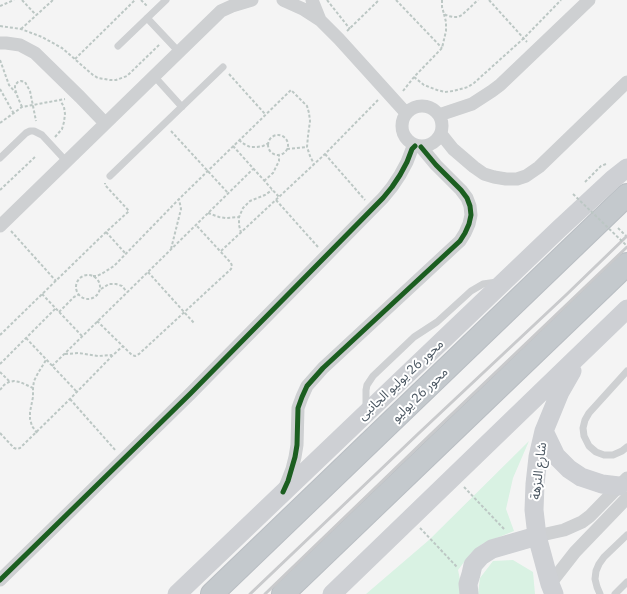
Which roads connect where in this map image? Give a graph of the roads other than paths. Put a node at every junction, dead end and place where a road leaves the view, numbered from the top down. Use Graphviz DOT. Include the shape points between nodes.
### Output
graph roads {
  1 [pos="166,0"];
  2 [pos="252,0"];
  3 [pos="283,0"];
  4 [pos="312,0"];
  5 [pos="589,0"];
  6 [pos="223,6"];
  7 [pos="147,18"];
  8 [pos="320,20"];
  9 [pos="0,43"];
  10 [pos="118,46"];
  11 [pos="178,52"];
  12 [pos="223,68"];
  13 [pos="154,76"];
  14 [pos="627,82"];
  15 [pos="182,107"];
  16 [pos="406,112"];
  17 [pos="439,116"];
  18 [pos="105,123"];
  19 [pos="441,134"];
  20 [pos="418,146"];
  21 [pos="0,158"];
  22 [pos="66,161"];
  23 [pos="627,168"];
  24 [pos="110,176"];
  25 [pos="627,195"];
  26 [pos="2,224"];
  27 [pos="627,264"];
  28 [pos="627,309"];
  29 [pos="580,355"];
  30 [pos="627,371"];
  31 [pos="544,431"];
  32 [pos="627,447"];
  33 [pos="624,487"];
  34 [pos="283,492"];
  35 [pos="627,535"];
  36 [pos="537,536"];
  37 [pos="0,580"];
  38 [pos="627,582"];
  39 [pos="469,587"];
  40 [pos="552,589"];
  41 [pos="177,594"];
  42 [pos="212,594"];
  43 [pos="283,594"];
  44 [pos="332,594"];
  45 [pos="600,594"];
  46 [pos="615,594"];
  1 -- 7 [label="lane"];
  2 -- 6 [label="street"];
  3 -- 8 [label="street"];
  4 -- 8 [label="street"];
  5 -- 17 [label="street" via="500,85 463,108"];
  6 -- 11 [label="street"];
  7 -- 10 [label="lane"];
  7 -- 11 [label="lane"];
  8 -- 16 [label="street"];
  9 -- 18 [label="street" via="20,45 35,53"];
  11 -- 13 [label="street"];
  12 -- 15 [label="lane"];
  13 -- 15 [label="lane"];
  13 -- 18 [label="street"];
  14 -- 19 [label="street" via="542,163 526,176 517,179 494,178 484,174 453,149"];
  15 -- 24 [label="lane"];
  16 -- 17 [label="street" via="417,106 424,106"];
  16 -- 20 [label="street" via="401,123 402,134 410,143"];
  17 -- 19 [label="street"];
  18 -- 22 [label="street"];
  19 -- 20 [label="street" via="433,144"];
  20 -- 34 [label="street" via="467,198 471,215 469,224 460,241 323,368 307,386 298,408 295,457"];
  20 -- 37 [label="street" via="412,149 407,162 383,198 190,394"];
  21 -- 22 [label="lane" via="26,133 34,131 42,135"];
  22 -- 26 [label="street"];
  23 -- 34 [label="main road, محور 26 يوليو الجانبى"];
  25 -- 42 [label="highway, محور 26 يوليو"];
  27 -- 43 [label="highway"];
  28 -- 29 [label="main road"];
  29 -- 31 [label="main road, شارع النزهة" via="560,392"];
  29 -- 44 [label="main road"];
  30 -- 32 [label="lane" via="589,413 583,428 589,446 596,452 613,455"];
  31 -- 33 [label="main road" via="556,456 569,469 581,477 602,484"];
  31 -- 36 [label="main road, شارع النزهة" via="535,484"];
  33 -- 36 [label="street" via="582,522 564,530"];
  33 -- 40 [label="street" via="575,552"];
  34 -- 41 [label="main road, محور 26 يوليو الجانبى"];
  35 -- 45 [label="lane" via="599,564 595,579"];
  36 -- 39 [label="main road" via="492,549 481,556 474,565"];
  36 -- 40 [label="main road, شارع النزهة"];
  38 -- 46 [label="lane"];
}
